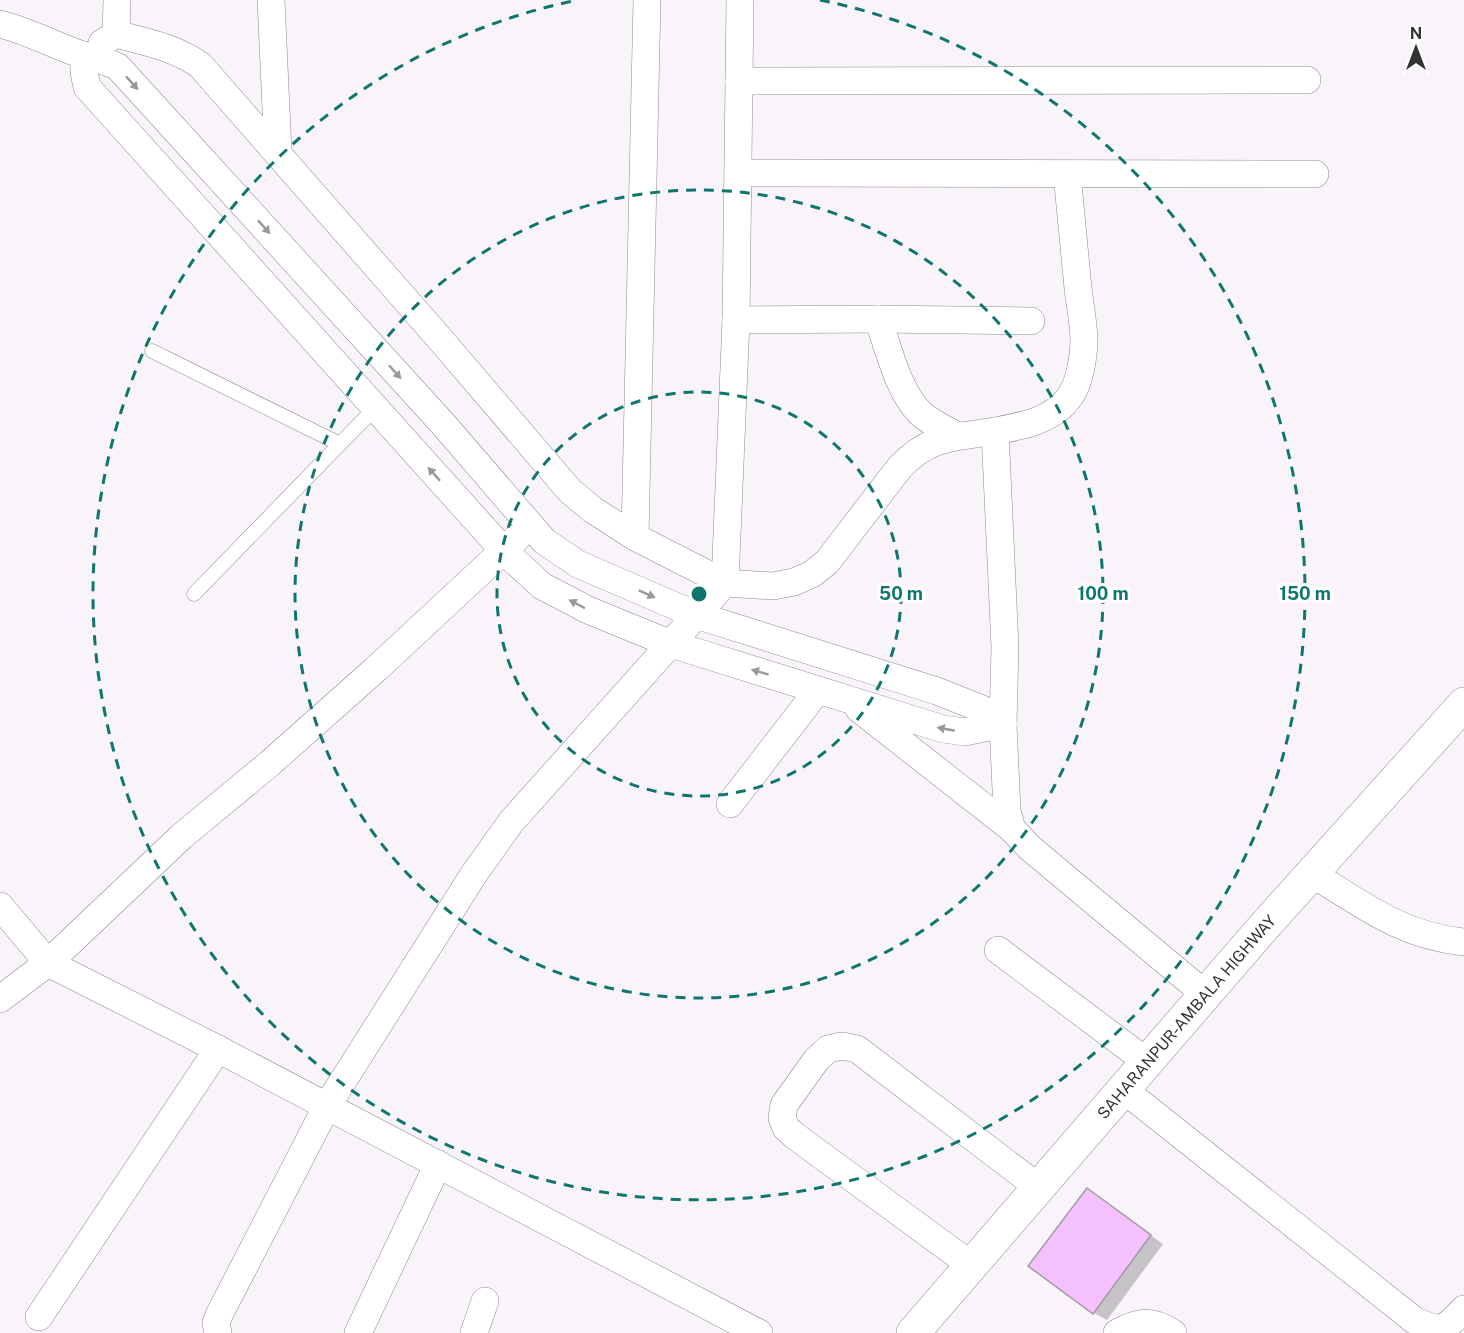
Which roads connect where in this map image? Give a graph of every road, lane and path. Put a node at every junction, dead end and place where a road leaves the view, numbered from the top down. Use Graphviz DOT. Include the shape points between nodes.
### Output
graph roads {
  1 [pos="117,0"];
  2 [pos="271,0"];
  3 [pos="646,0"];
  4 [pos="740,0"];
  5 [pos="0,24"];
  6 [pos="116,34"];
  7 [pos="84,55"];
  8 [pos="1307,80"];
  9 [pos="739,81"];
  10 [pos="278,152"];
  11 [pos="739,173"];
  12 [pos="1067,174"];
  13 [pos="1315,174"];
  14 [pos="878,319"];
  15 [pos="736,320"];
  16 [pos="1031,321"];
  17 [pos="152,351"];
  18 [pos="375,408"];
  19 [pos="995,431"];
  20 [pos="956,435"];
  21 [pos="340,444"];
  22 [pos="530,524"];
  23 [pos="635,537"];
  24 [pos="504,551"];
  25 [pos="725,583"];
  26 [pos="194,594"];
  27 [pos="696,615"];
  28 [pos="671,644"];
  29 [pos="818,690"];
  30 [pos="847,699"];
  31 [pos="1464,704"];
  32 [pos="1004,723"];
  33 [pos="730,804"];
  34 [pos="1012,829"];
  35 [pos="1311,873"];
  36 [pos="0,906"];
  37 [pos="1464,942"];
  38 [pos="998,950"];
  39 [pos="48,963"];
  40 [pos="1206,995"];
  41 [pos="0,999"];
  42 [pos="218,1049"];
  43 [pos="1147,1062"];
  44 [pos="1124,1090"];
  45 [pos="327,1106"];
  46 [pos="438,1164"];
  47 [pos="1038,1187"];
  48 [pos="971,1265"];
  49 [pos="485,1301"];
  50 [pos="1464,1309"];
  51 [pos="39,1317"];
  52 [pos="218,1333"];
  53 [pos="358,1333"];
  54 [pos="474,1333"];
  55 [pos="759,1333"];
  56 [pos="913,1333"];
  57 [pos="1117,1333"];
  58 [pos="1173,1333"];
  1 -- 6 [label="street"];
  2 -- 10 [label="street"];
  3 -- 23 [label="street"];
  4 -- 9 [label="street"];
  5 -- 7 [label="street"];
  6 -- 7 [label="street"];
  6 -- 10 [label="street" via="184,54 200,66"];
  7 -- 18 [label="street" via="87,87"];
  7 -- 22 [label="street, one-way" via="118,67"];
  8 -- 9 [label="street"];
  9 -- 11 [label="street"];
  10 -- 23 [label="street" via="570,491"];
  11 -- 12 [label="street"];
  11 -- 15 [label="street"];
  12 -- 13 [label="street"];
  12 -- 19 [label="street" via="1084,342 1080,373 1070,397 1054,414"];
  14 -- 15 [label="street"];
  14 -- 16 [label="street"];
  14 -- 20 [label="street" via="910,399 921,413"];
  15 -- 25 [label="street"];
  17 -- 21 [label="lane"];
  18 -- 21 [label="lane"];
  24 -- 18 [label="street, one-way"];
  19 -- 20 [label="street"];
  19 -- 32 [label="street" via="1005,647"];
  20 -- 25 [label="street" via="913,454 827,562 812,574 773,586"];
  21 -- 26 [label="lane"];
  22 -- 24 [label="street"];
  22 -- 27 [label="street, one-way" via="544,541 578,564"];
  23 -- 25 [label="street"];
  28 -- 24 [label="street, one-way" via="588,610 543,586"];
  24 -- 39 [label="street" via="277,757 182,836"];
  25 -- 27 [label="street"];
  27 -- 28 [label="street"];
  27 -- 32 [label="street" via="937,691 982,709"];
  29 -- 28 [label="street, one-way"];
  28 -- 45 [label="street" via="511,822"];
  29 -- 30 [label="street"];
  29 -- 33 [label="street"];
  32 -- 30 [label="street, one-way" via="965,732 943,729"];
  30 -- 34 [label="street"];
  31 -- 35 [label="main road, SAHARANPUR-AMBALA HIGHWAY"];
  32 -- 34 [label="street" via="1007,811"];
  34 -- 40 [label="street"];
  35 -- 37 [label="street" via="1396,925 1443,940"];
  35 -- 40 [label="main road, SAHARANPUR-AMBALA HIGHWAY"];
  36 -- 39 [label="street"];
  38 -- 43 [label="street"];
  39 -- 41 [label="street"];
  39 -- 42 [label="street"];
  40 -- 43 [label="main road, SAHARANPUR-AMBALA HIGHWAY"];
  42 -- 45 [label="street"];
  42 -- 51 [label="street"];
  43 -- 44 [label="main road, SAHARANPUR-AMBALA HIGHWAY"];
  44 -- 47 [label="main road, SAHARANPUR-AMBALA HIGHWAY"];
  44 -- 50 [label="street" via="1414,1320 1439,1331"];
  45 -- 46 [label="street"];
  45 -- 52 [label="street" via="219,1315"];
  46 -- 53 [label="street"];
  46 -- 55 [label="street"];
  47 -- 48 [label="main road, SAHARANPUR-AMBALA HIGHWAY"];
  47 -- 48 [label="street" via="857,1049 828,1049 817,1059 784,1105 782,1118 786,1128"];
  48 -- 56 [label="main road, SAHARANPUR-AMBALA HIGHWAY"];
  49 -- 54 [label="street"];
  57 -- 58 [label="street" via="1141,1322 1162,1326"];
}
